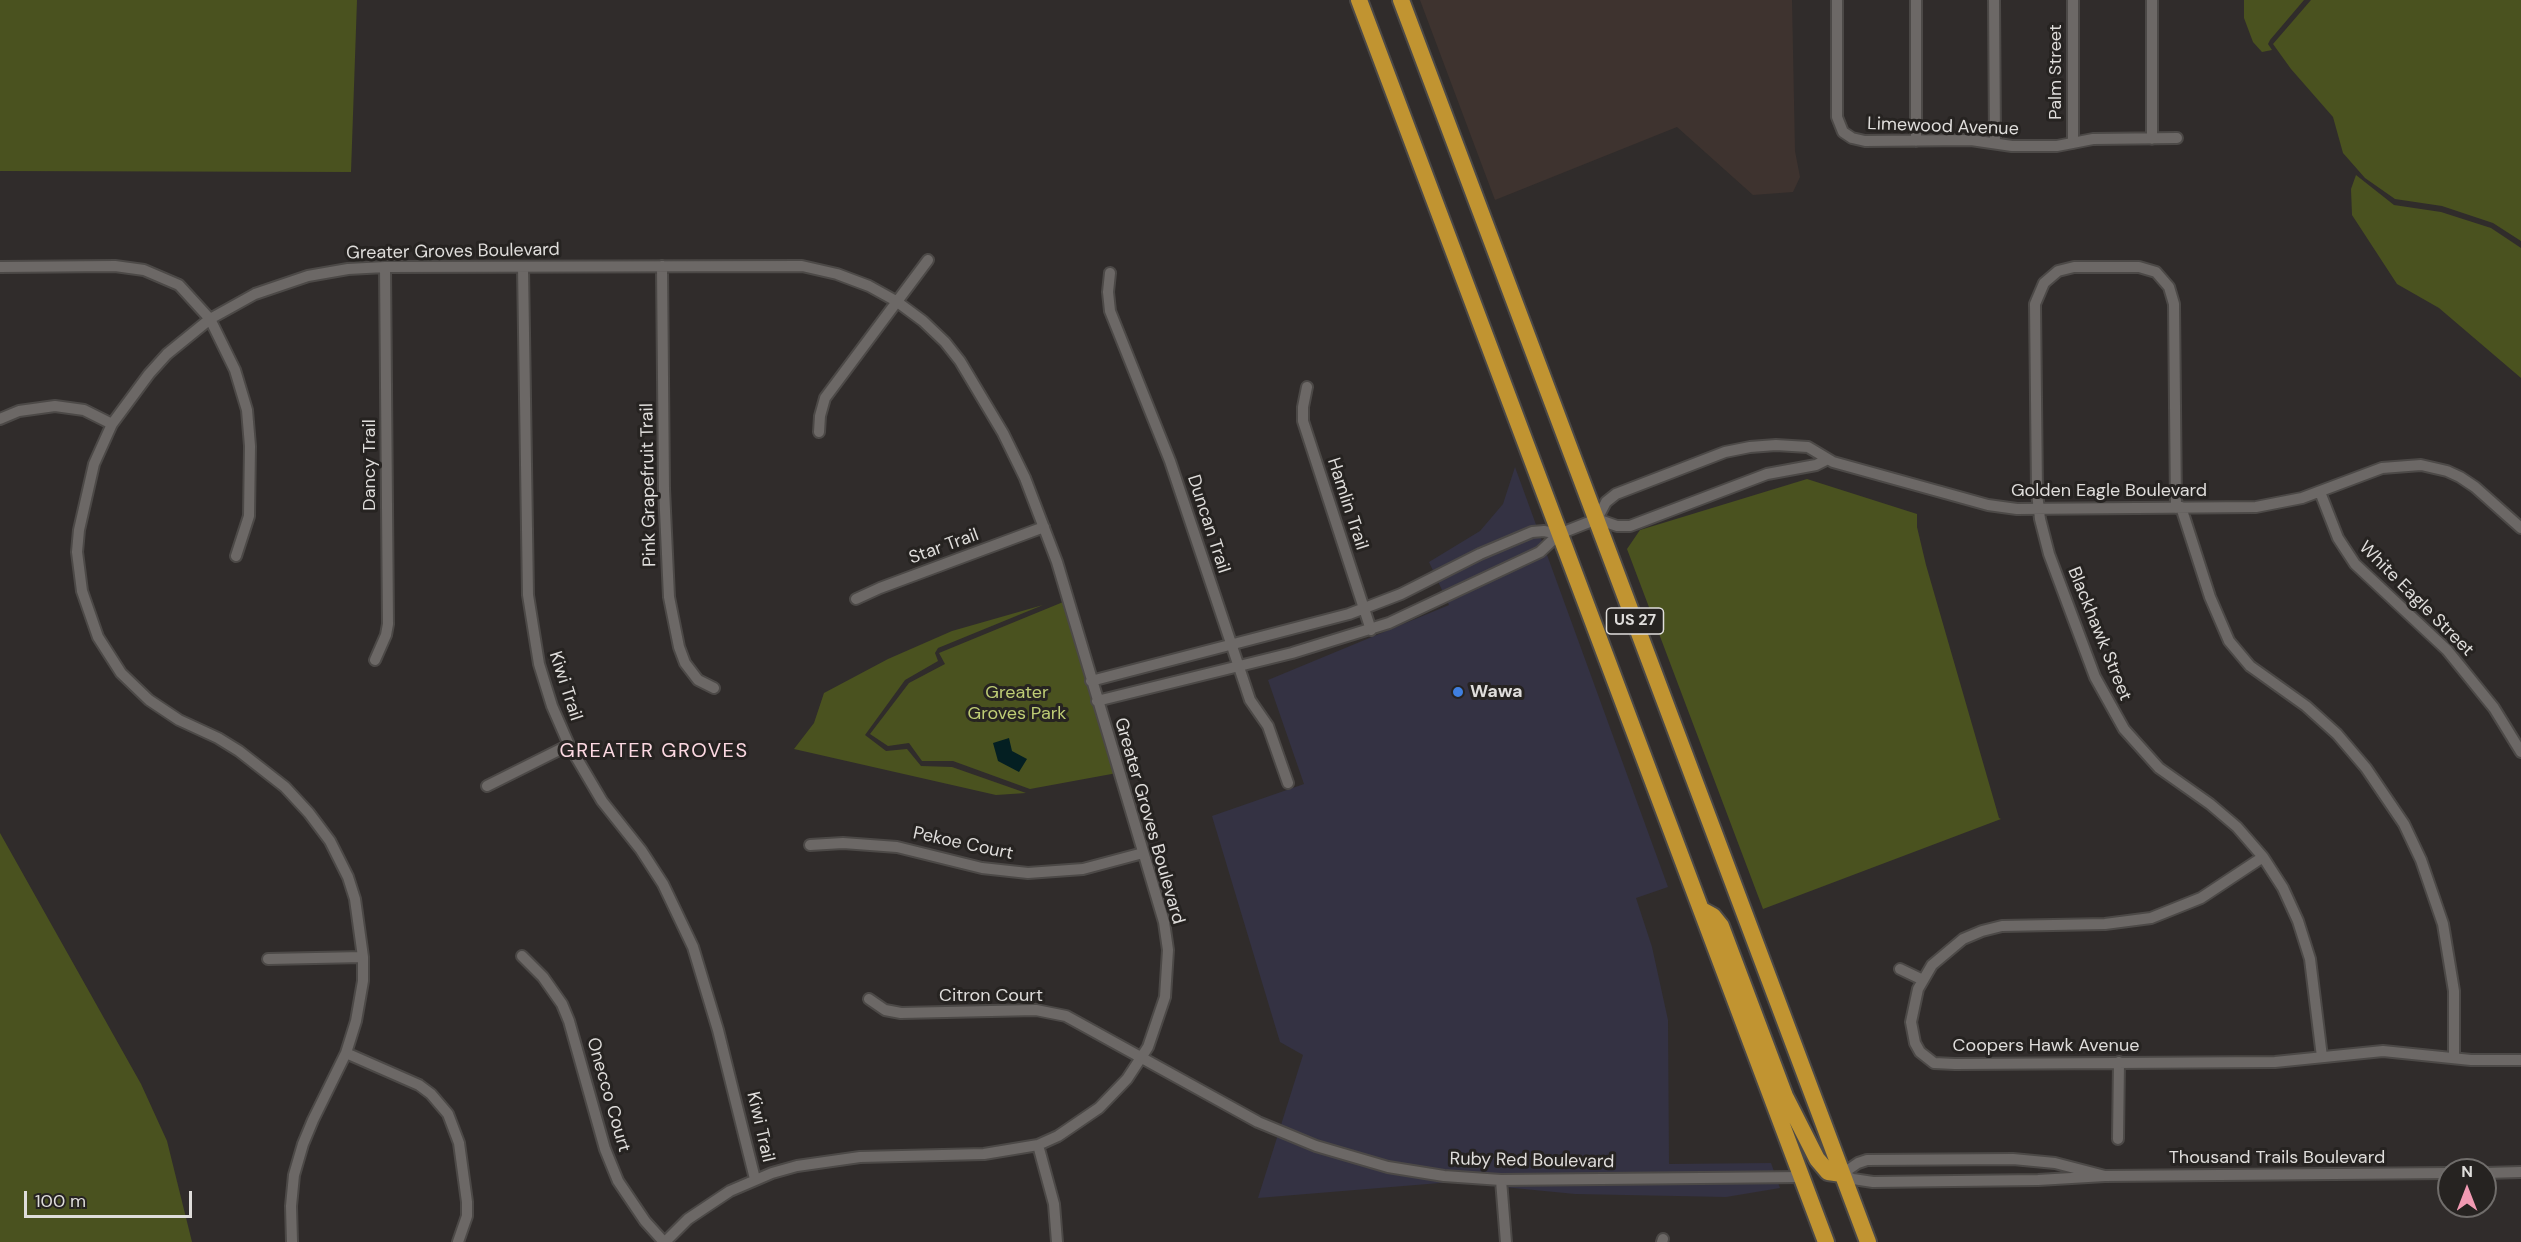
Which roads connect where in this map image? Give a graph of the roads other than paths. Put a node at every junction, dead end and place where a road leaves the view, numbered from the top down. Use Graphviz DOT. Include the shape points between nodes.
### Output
graph roads {
  1 [pos="1359,0"];
  2 [pos="1401,0"];
  3 [pos="1837,0"];
  4 [pos="1916,0"];
  5 [pos="1994,0"];
  6 [pos="2073,0"];
  7 [pos="2152,0"];
  8 [pos="2177,138"];
  9 [pos="2152,139"];
  10 [pos="1916,141"];
  11 [pos="1995,143"];
  12 [pos="2073,143"];
  13 [pos="928,260"];
  14 [pos="662,266"];
  15 [pos="0,267"];
  16 [pos="385,267"];
  17 [pos="523,267"];
  18 [pos="1110,273"];
  19 [pos="896,301"];
  20 [pos="210,319"];
  21 [pos="1307,387"];
  22 [pos="0,419"];
  23 [pos="112,424"];
  24 [pos="819,432"];
  25 [pos="1826,460"];
  26 [pos="2320,492"];
  27 [pos="2178,507"];
  28 [pos="2038,510"];
  29 [pos="1597,519"];
  30 [pos="1044,527"];
  31 [pos="2521,528"];
  32 [pos="1559,534"];
  33 [pos="236,556"];
  34 [pos="856,599"];
  35 [pos="1365,609"];
  36 [pos="1371,630"];
  37 [pos="1232,646"];
  38 [pos="375,660"];
  39 [pos="1238,666"];
  40 [pos="1091,681"];
  41 [pos="714,688"];
  42 [pos="1096,701"];
  43 [pos="569,745"];
  44 [pos="2521,752"];
  45 [pos="1288,783"];
  46 [pos="487,786"];
  47 [pos="810,844"];
  48 [pos="1143,853"];
  49 [pos="2263,857"];
  50 [pos="1702,910"];
  51 [pos="522,956"];
  52 [pos="363,957"];
  53 [pos="268,959"];
  54 [pos="1900,969"];
  55 [pos="1923,980"];
  56 [pos="869,999"];
  57 [pos="346,1053"];
  58 [pos="2322,1057"];
  59 [pos="2454,1057"];
  60 [pos="1142,1059"];
  61 [pos="2521,1060"];
  62 [pos="2119,1062"];
  63 [pos="2118,1139"];
  64 [pos="1038,1145"];
  65 [pos="1941,1160"];
  66 [pos="2521,1172"];
  67 [pos="2437,1173"];
  68 [pos="2497,1173"];
  69 [pos="1842,1174"];
  70 [pos="2105,1176"];
  71 [pos="1802,1177"];
  72 [pos="755,1179"];
  73 [pos="1501,1180"];
  74 [pos="1941,1181"];
  75 [pos="292,1242"];
  76 [pos="458,1242"];
  77 [pos="664,1242"];
  78 [pos="1057,1242"];
  79 [pos="1506,1242"];
  80 [pos="1826,1242"];
  81 [pos="1868,1242"];
  1 -- 32 [label="highway, US 27"];
  2 -- 29 [label="highway, US 27"];
  3 -- 10 [label="street, Limewood Avenue" via="1840,127 1847,136 1858,140"];
  4 -- 10 [label="street"];
  5 -- 11 [label="street"];
  6 -- 12 [label="street, Palm Street"];
  7 -- 9 [label="street"];
  8 -- 9 [label="street, Limewood Avenue"];
  9 -- 12 [label="street, Limewood Avenue"];
  10 -- 11 [label="street, Limewood Avenue"];
  11 -- 12 [label="street, Limewood Avenue"];
  13 -- 19 [label="street"];
  14 -- 17 [label="street, Greater Groves Boulevard"];
  14 -- 19 [label="street, Greater Groves Boulevard" via="814,268 859,282"];
  14 -- 41 [label="street, Pink Grapefruit Trail" via="669,597 678,647 685,663 698,680"];
  15 -- 20 [label="street" via="115,266 144,270 179,285"];
  16 -- 17 [label="street, Greater Groves Boulevard"];
  16 -- 20 [label="street, Greater Groves Boulevard" via="342,269 295,279 255,294"];
  16 -- 38 [label="street, Dancy Trail" via="388,624"];
  17 -- 43 [label="street, Kiwi Trail" via="528,595 539,664"];
  18 -- 37 [label="street, Duncan Trail" via="1110,311 1170,461"];
  19 -- 24 [label="street" via="825,398"];
  19 -- 30 [label="street, Greater Groves Boulevard" via="931,328 960,361 1003,433"];
  20 -- 23 [label="street, Greater Groves Boulevard" via="149,374"];
  20 -- 33 [label="street" via="235,370 247,410 249,516"];
  21 -- 35 [label="street, Hamlin Trail" via="1303,421"];
  22 -- 23 [label="street" via="19,411 56,406 84,410"];
  23 -- 52 [label="street, Greater Groves Boulevard" via="94,464 77,552 82,591 98,637 121,673 149,700 239,751 278,781 309,813 330,841 348,876"];
  25 -- 28 [label="street, Golden Eagle Boulevard" via="1988,505"];
  25 -- 29 [label="street" via="1767,474 1630,526"];
  25 -- 29 [label="street, Golden Eagle Boulevard" via="1808,447 1763,445 1737,449 1616,494 1606,502"];
  26 -- 27 [label="street, Golden Eagle Boulevard" via="2256,507"];
  26 -- 31 [label="street, Golden Eagle Boulevard" via="2382,468 2408,464 2447,471 2475,487"];
  26 -- 44 [label="street, White Eagle Street" via="2338,538 2355,564 2447,650 2493,708"];
  27 -- 28 [label="street, Golden Eagle Boulevard"];
  27 -- 28 [label="street, Blackhawk Street" via="2174,304 2169,287 2156,272 2139,267 2074,267 2051,275 2035,304"];
  27 -- 59 [label="street" via="2229,642 2250,666 2337,734 2367,768 2404,824 2425,869 2443,924 2454,991"];
  28 -- 49 [label="street, Blackhawk Street" via="2049,554 2091,666 2116,718 2150,759 2219,811"];
  29 -- 32 [label="street, Greater Groves Boulevard"];
  29 -- 69 [label="highway, US 27"];
  30 -- 34 [label="street, Star Trail"];
  30 -- 40 [label="street, Greater Groves Boulevard"];
  32 -- 35 [label="street, Greater Groves Boulevard" via="1532,532"];
  32 -- 36 [label="street, Greater Groves Boulevard" via="1539,552"];
  32 -- 50 [label="highway, US 27"];
  35 -- 36 [label="street, Hamlin Trail"];
  35 -- 37 [label="street, Greater Groves Boulevard"];
  36 -- 39 [label="street, Greater Groves Boulevard"];
  37 -- 39 [label="street, Duncan Trail"];
  37 -- 40 [label="street, Greater Groves Boulevard"];
  39 -- 42 [label="street, Greater Groves Boulevard"];
  39 -- 45 [label="street, Duncan Trail" via="1250,700 1268,726"];
  40 -- 42 [label="street, Greater Groves Boulevard"];
  42 -- 48 [label="street, Greater Groves Boulevard"];
  43 -- 46 [label="street"];
  43 -- 72 [label="street, Kiwi Trail" via="602,801 663,884 684,925 704,976"];
  47 -- 48 [label="street, Pekoe Court" via="897,847 982,868 1028,873 1083,869"];
  48 -- 60 [label="street, Greater Groves Boulevard" via="1164,922 1168,971 1165,997"];
  49 -- 55 [label="street, Coopers Hawk Avenue" via="2201,898 2151,918 2117,924 2013,926 1982,931 1946,950"];
  49 -- 58 [label="street, Blackhawk Street" via="2288,898 2306,946"];
  50 -- 69 [label="highway" via="1721,927 1785,1096 1817,1159 1828,1172"];
  50 -- 71 [label="highway, US 27"];
  51 -- 77 [label="street, Onecco Court" via="562,1004 618,1181"];
  52 -- 53 [label="street"];
  52 -- 57 [label="street, Greater Groves Boulevard" via="356,1021"];
  54 -- 55 [label="street"];
  55 -- 62 [label="street, Coopers Hawk Avenue" via="1913,1007 1911,1029 1920,1052 1934,1063"];
  56 -- 60 [label="street, Citron Court" via="885,1010 901,1013 1055,1013"];
  57 -- 75 [label="street, Greater Groves Boulevard" via="303,1144 294,1175"];
  57 -- 76 [label="street" via="419,1085 448,1114 459,1143 467,1202 467,1216"];
  58 -- 59 [label="street, Coopers Hawk Avenue" via="2383,1051"];
  58 -- 62 [label="street, Coopers Hawk Avenue" via="2275,1062"];
  59 -- 61 [label="street, Coopers Hawk Avenue"];
  60 -- 64 [label="street, Greater Groves Boulevard" via="1095,1112"];
  60 -- 73 [label="street, Ruby Red Boulevard" via="1238,1112 1316,1146 1388,1167"];
  62 -- 63 [label="street"];
  64 -- 72 [label="street, Greater Groves Boulevard" via="984,1154 830,1160"];
  64 -- 78 [label="street" via="1054,1204"];
  65 -- 69 [label="street, Thousand Trails Boulevard" via="1867,1160"];
  65 -- 70 [label="street, Thousand Trails Boulevard" via="2040,1161"];
  65 -- 74 [label="street"];
  66 -- 68 [label="street"];
  67 -- 70 [label="street, Thousand Trails Boulevard"];
  69 -- 74 [label="street, Thousand Trails Boulevard" via="1862,1182"];
  69 -- 81 [label="highway, US 27"];
  70 -- 74 [label="street, Thousand Trails Boulevard"];
  71 -- 73 [label="street, Ruby Red Boulevard"];
  71 -- 80 [label="highway, US 27"];
  72 -- 77 [label="street, Greater Groves Boulevard" via="710,1203"];
  73 -- 79 [label="street"];
}
